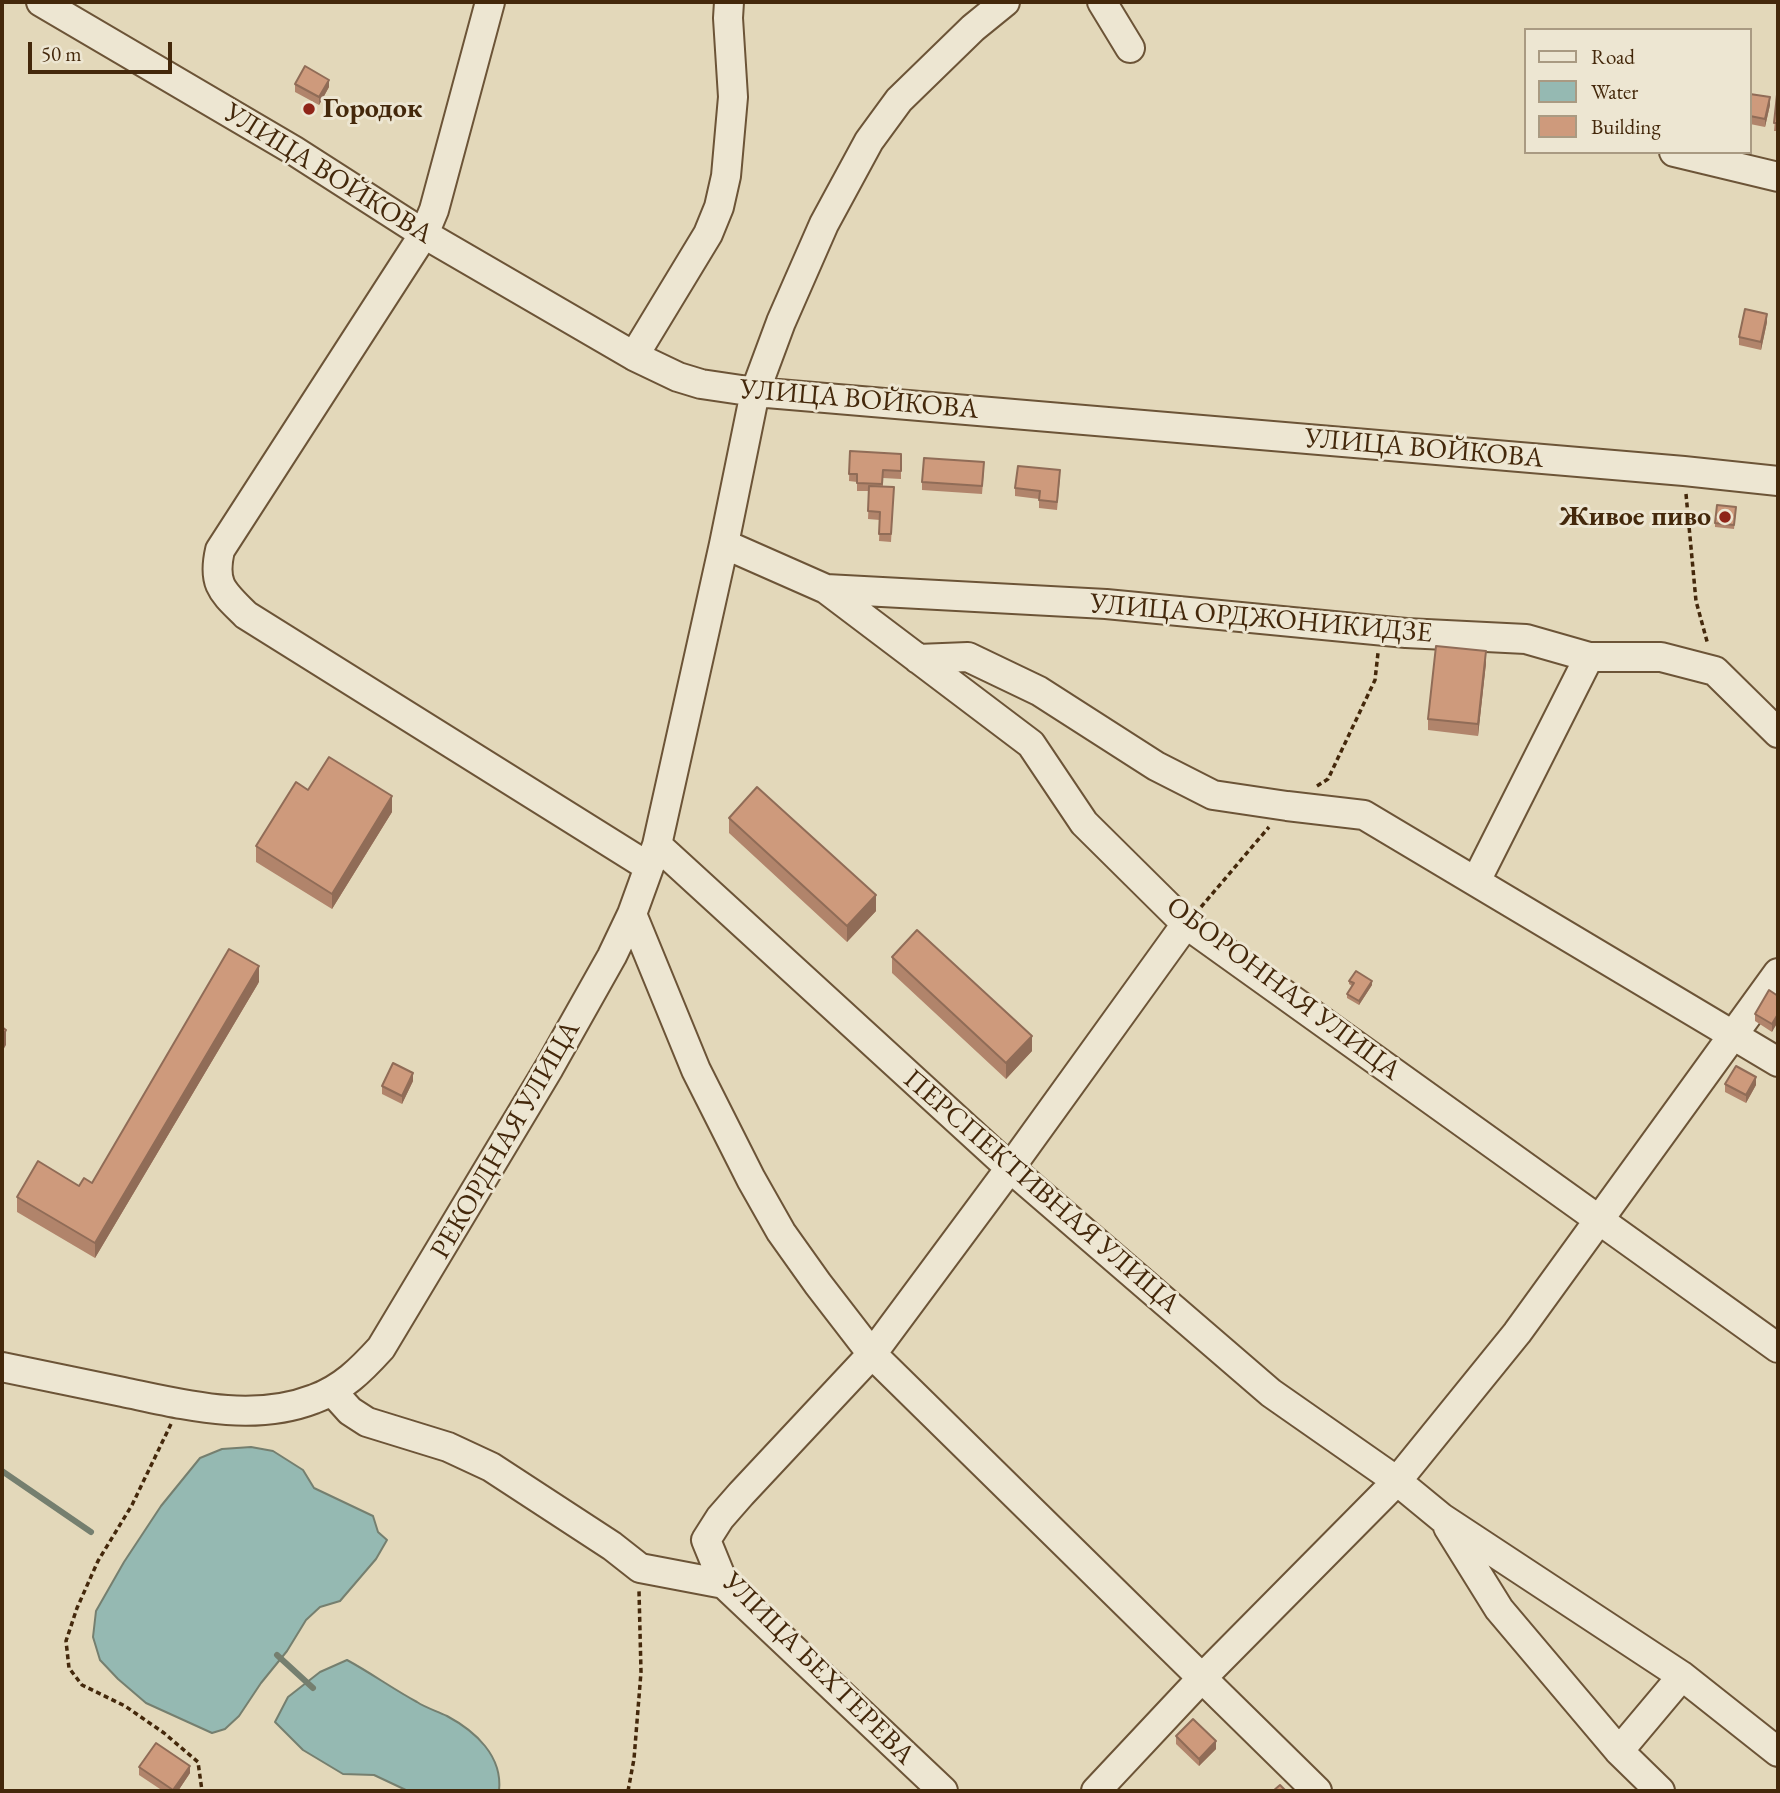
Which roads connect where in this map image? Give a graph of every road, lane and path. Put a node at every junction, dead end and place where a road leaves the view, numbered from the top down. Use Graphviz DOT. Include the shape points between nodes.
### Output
graph roads {
  1 [pos="41,2"];
  2 [pos="490,2"];
  3 [pos="729,2"];
  4 [pos="1005,2"];
  5 [pos="1102,2"];
  6 [pos="1130,48"];
  7 [pos="1682,154"];
  8 [pos="1778,177"];
  9 [pos="424,234"];
  10 [pos="634,356"];
  11 [pos="755,391"];
  12 [pos="1684,471"];
  13 [pos="1778,481"];
  14 [pos="724,544"];
  15 [pos="826,589"];
  16 [pos="1589,657"];
  17 [pos="919,659"];
  18 [pos="1714,671"];
  19 [pos="1778,733"];
  20 [pos="653,856"];
  21 [pos="1476,881"];
  22 [pos="632,914"];
  23 [pos="1186,924"];
  24 [pos="1778,974"];
  25 [pos="1735,1035"];
  26 [pos="1778,1062"];
  27 [pos="1010,1168"];
  28 [pos="1600,1220"];
  29 [pos="1778,1348"];
  30 [pos="872,1354"];
  31 [pos="2,1367"];
  32 [pos="331,1391"];
  33 [pos="185,1405"];
  34 [pos="1397,1481"];
  35 [pos="1442,1518"];
  36 [pos="640,1568"];
  37 [pos="724,1584"];
  38 [pos="1682,1676"];
  39 [pos="1202,1678"];
  40 [pos="1619,1751"];
  41 [pos="1778,1752"];
  42 [pos="202,1791"];
  43 [pos="628,1791"];
  44 [pos="943,1791"];
  45 [pos="1096,1791"];
  46 [pos="1317,1791"];
  47 [pos="1660,1791"];
  1 -- 9 [label="street, УЛИЦА ВОЙКОВА" via="293,150"];
  2 -- 9 [label="street, ПЕРСПЕКТИВНАЯ УЛИЦА"];
  3 -- 10 [label="street" via="733,97 719,207 708,234"];
  4 -- 11 [label="street, РЕКОРДНАЯ УЛИЦА" via="900,100 869,141 824,224"];
  5 -- 6 [label="street"];
  7 -- 8 [label="street"];
  9 -- 10 [label="street, УЛИЦА ВОЙКОВА"];
  9 -- 20 [label="street, ПЕРСПЕКТИВНАЯ УЛИЦА" via="220,550 215,570 221,590 246,615"];
  10 -- 11 [label="street, УЛИЦА ВОЙКОВА" via="701,384"];
  11 -- 12 [label="street, УЛИЦА ВОЙКОВА"];
  11 -- 14 [label="street, РЕКОРДНАЯ УЛИЦА"];
  12 -- 13 [label="street, УЛИЦА ВОЙКОВА"];
  12 -- 18 [label="path" via="1696,601"];
  14 -- 15 [label="street, УЛИЦА ОРДЖОНИКИДЗЕ"];
  14 -- 20 [label="street, РЕКОРДНАЯ УЛИЦА"];
  15 -- 16 [label="street, УЛИЦА ОРДЖОНИКИДЗЕ" via="1106,604 1406,633 1526,639"];
  15 -- 17 [label="street, ОБОРОННАЯ УЛИЦА"];
  16 -- 18 [label="street, УЛИЦА ОРДЖОНИКИДЗЕ" via="1661,657"];
  16 -- 21 [label="street"];
  17 -- 21 [label="street" via="968,657 1039,691 1156,766 1213,794 1364,815"];
  17 -- 23 [label="street, ОБОРОННАЯ УЛИЦА" via="1031,744 1084,823"];
  18 -- 19 [label="street, УЛИЦА ОРДЖОНИКИДЗЕ"];
  20 -- 22 [label="street, РЕКОРДНАЯ УЛИЦА"];
  20 -- 27 [label="street, ПЕРСПЕКТИВНАЯ УЛИЦА"];
  21 -- 25 [label="street"];
  22 -- 30 [label="street" via="696,1070 751,1179 782,1232"];
  22 -- 32 [label="street, РЕКОРДНАЯ УЛИЦА" via="549,1068 381,1348 353,1377"];
  23 -- 27 [label="street"];
  23 -- 28 [label="street, ОБОРОННАЯ УЛИЦА"];
  24 -- 25 [label="street"];
  25 -- 26 [label="street"];
  25 -- 28 [label="street"];
  27 -- 30 [label="street"];
  27 -- 34 [label="street, ПЕРСПЕКТИВНАЯ УЛИЦА" via="1271,1393"];
  28 -- 29 [label="street, ОБОРОННАЯ УЛИЦА"];
  28 -- 34 [label="street" via="1517,1333"];
  30 -- 37 [label="street, УЛИЦА БЕХТЕРЕВА" via="720,1518 706,1540"];
  30 -- 39 [label="street"];
  31 -- 33 [label="street, РЕКОРДНАЯ УЛИЦА"];
  32 -- 33 [label="street, РЕКОРДНАЯ УЛИЦА" via="269,1411"];
  32 -- 36 [label="street" via="367,1422 448,1447 491,1467"];
  33 -- 42 [label="path" via="166,1431 132,1505 98,1561 66,1641 69,1668 82,1685 125,1706 198,1762"];
  34 -- 35 [label="street, ПЕРСПЕКТИВНАЯ УЛИЦА"];
  34 -- 39 [label="street"];
  35 -- 38 [label="street, ПЕРСПЕКТИВНАЯ УЛИЦА"];
  35 -- 40 [label="street, ПЕРСПЕКТИВНАЯ УЛИЦА" via="1499,1609"];
  36 -- 37 [label="street"];
  36 -- 43 [label="path" via="641,1672"];
  37 -- 44 [label="street, УЛИЦА БЕХТЕРЕВА"];
  38 -- 40 [label="street"];
  38 -- 41 [label="street, ПЕРСПЕКТИВНАЯ УЛИЦА"];
  39 -- 45 [label="street"];
  39 -- 46 [label="street"];
  40 -- 47 [label="street, ПЕРСПЕКТИВНАЯ УЛИЦА"];
}
